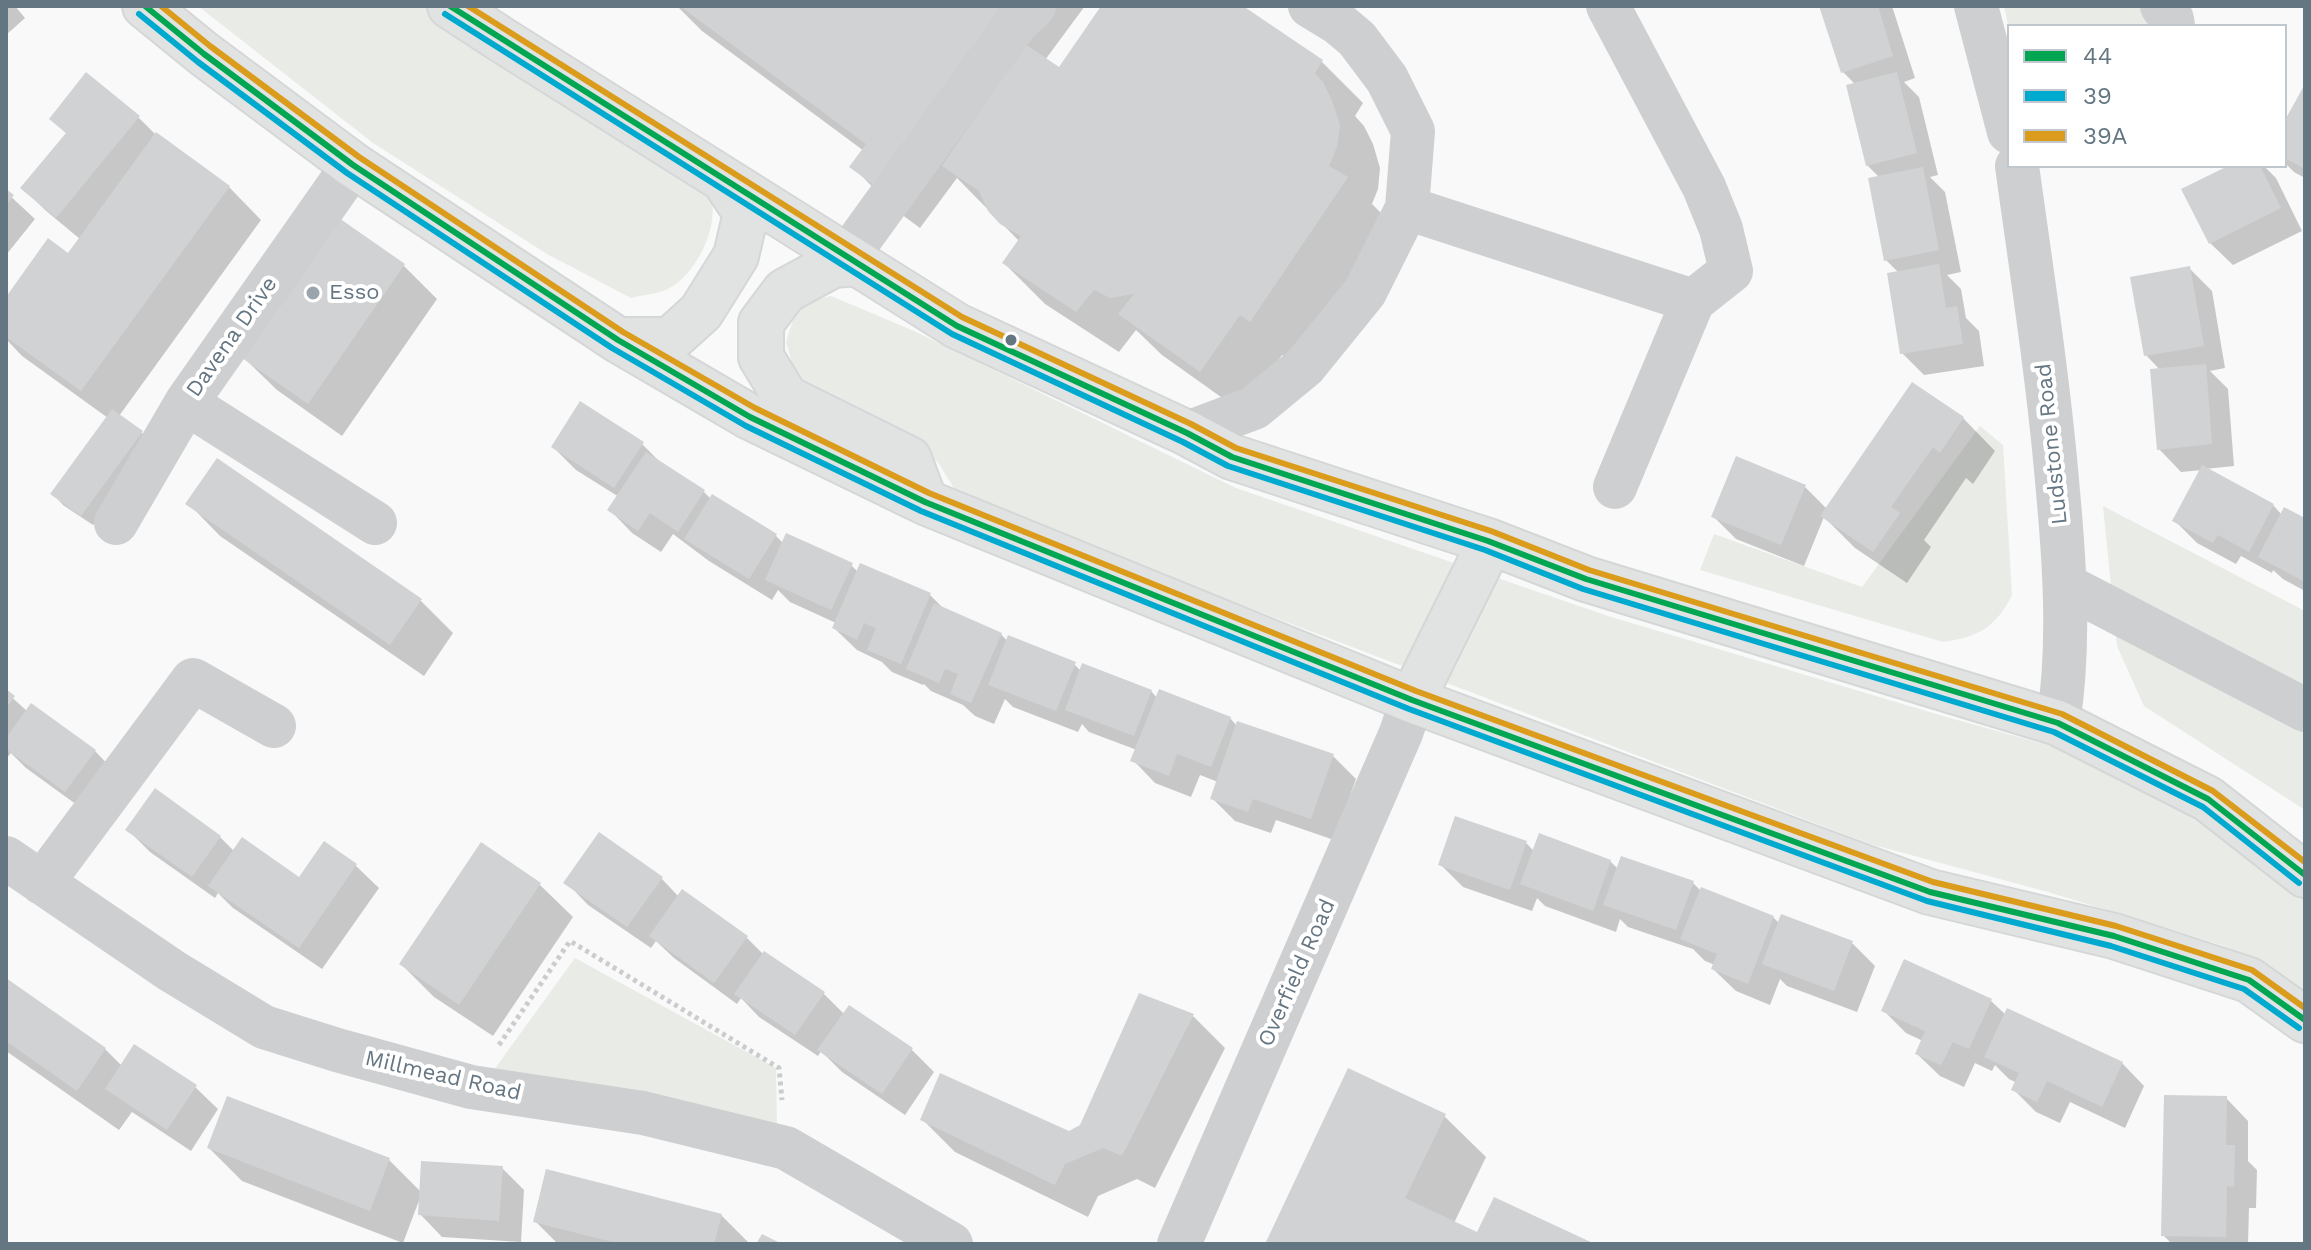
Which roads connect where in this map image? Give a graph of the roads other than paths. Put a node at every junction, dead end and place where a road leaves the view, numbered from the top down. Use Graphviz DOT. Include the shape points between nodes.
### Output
graph roads {
  1 [pos="145,6"];
  2 [pos="450,6"];
  3 [pos="1034,6"];
  4 [pos="1310,6"];
  5 [pos="1608,6"];
  6 [pos="1976,6"];
  7 [pos="2162,6"];
  8 [pos="2173,24"];
  9 [pos="2007,124"];
  10 [pos="353,165"];
  11 [pos="2017,168"];
  12 [pos="724,180"];
  13 [pos="1407,208"];
  14 [pos="852,260"];
  15 [pos="1693,301"];
  16 [pos="618,340"];
  17 [pos="186,403"];
  18 [pos="1187,433"];
  19 [pos="1615,487"];
  20 [pos="925,502"];
  21 [pos="116,523"];
  22 [pos="375,523"];
  23 [pos="1488,541"];
  24 [pos="2065,585"];
  25 [pos="1412,700"];
  26 [pos="2305,710"];
  27 [pos="2058,723"];
  28 [pos="274,726"];
  29 [pos="6,858"];
  30 [pos="2305,875"];
  31 [pos="42,883"];
  32 [pos="2305,1020"];
  33 [pos="951,1244"];
  34 [pos="1179,1244"];
  1 -- 10 [label="main road"];
  2 -- 12 [label="main road"];
  3 -- 14 [label="street" via="1016,23"];
  4 -- 13 [label="street" via="1357,39 1387,79 1413,131"];
  5 -- 15 [label="street" via="1721,229 1731,271"];
  6 -- 9 [label="street"];
  7 -- 8 [label="street"];
  10 -- 16 [label="main road"];
  10 -- 17 [label="street, Davena Drive"];
  11 -- 24 [label="street, Ludstone Road" via="2051,410"];
  12 -- 14 [label="main road"];
  12 -- 16 [label="main road" via="746,213 736,256 701,312 670,340"];
  13 -- 15 [label="street"];
  13 -- 18 [label="street" via="1365,292 1305,366 1254,408"];
  14 -- 18 [label="main road" via="957,326"];
  14 -- 20 [label="main road" via="785,291 761,323 761,357 786,398 909,459"];
  15 -- 19 [label="street"];
  16 -- 20 [label="main road" via="750,417"];
  17 -- 21 [label="street"];
  17 -- 22 [label="street, Davena Drive"];
  18 -- 23 [label="main road" via="1232,457"];
  20 -- 25 [label="main road"];
  23 -- 25 [label="main road"];
  23 -- 27 [label="main road" via="1586,579"];
  24 -- 26 [label="street"];
  24 -- 27 [label="street, Ludstone Road"];
  25 -- 32 [label="main road" via="1930,892 2114,936 2249,980"];
  25 -- 34 [label="street, Overfield Road"];
  27 -- 30 [label="main road" via="2208,799"];
  28 -- 31 [label="street" via="193,680"];
  29 -- 31 [label="street, Millmead Road"];
  31 -- 33 [label="street, Millmead Road" via="264,1027 471,1087 643,1113 786,1148"];
}
